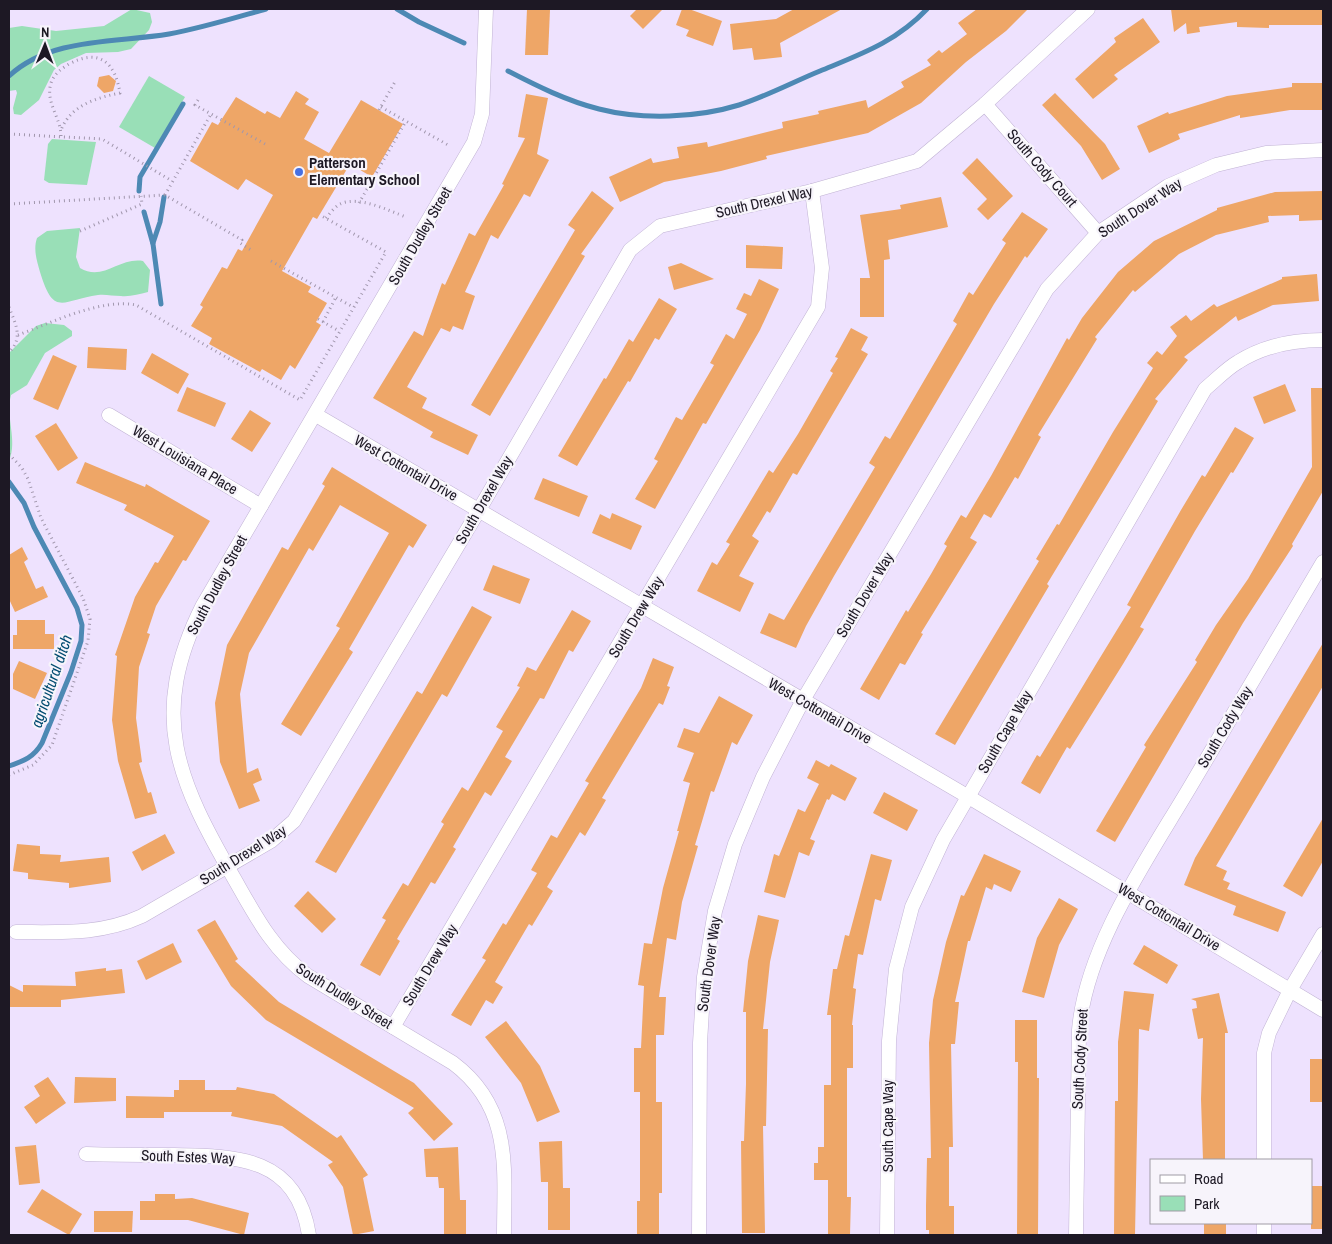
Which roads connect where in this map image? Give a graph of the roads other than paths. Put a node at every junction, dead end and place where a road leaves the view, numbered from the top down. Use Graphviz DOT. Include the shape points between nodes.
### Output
graph roads {
  1 [pos="486,9"];
  2 [pos="1088,9"];
  3 [pos="985,104"];
  4 [pos="1323,150"];
  5 [pos="812,191"];
  6 [pos="1098,233"];
  7 [pos="1323,340"];
  8 [pos="316,414"];
  9 [pos="109,415"];
  10 [pos="261,506"];
  11 [pos="479,510"];
  12 [pos="1323,562"];
  13 [pos="642,606"];
  14 [pos="803,700"];
  15 [pos="968,796"];
  16 [pos="227,866"];
  17 [pos="1128,892"];
  18 [pos="16,932"];
  19 [pos="1323,934"];
  20 [pos="1290,990"];
  21 [pos="1323,1010"];
  22 [pos="394,1027"];
  23 [pos="86,1154"];
  24 [pos="1264,1159"];
  25 [pos="309,1235"];
  26 [pos="504,1235"];
  27 [pos="699,1235"];
  28 [pos="887,1235"];
  29 [pos="1076,1235"];
  1 -- 8 [label="street, South Dudley Street" via="482,114 474,142"];
  2 -- 3 [label="street, South Drexel Way"];
  3 -- 5 [label="street, South Drexel Way" via="917,161"];
  3 -- 6 [label="street, South Cody Court"];
  4 -- 6 [label="street, South Dover Way" via="1266,153 1216,165 1168,186"];
  5 -- 11 [label="street, South Drexel Way" via="660,226 630,250"];
  5 -- 13 [label="street, South Drew Way" via="822,268 818,307"];
  6 -- 14 [label="street, South Dover Way" via="1047,290"];
  7 -- 15 [label="street, South Cape Way" via="1300,340 1269,348 1238,362 1205,389"];
  8 -- 10 [label="street, South Dudley Street"];
  8 -- 11 [label="street, West Cottontail Drive"];
  9 -- 10 [label="street, West Louisiana Place"];
  10 -- 16 [label="street, South Dudley Street" via="195,622 183,651 174,698 175,734 184,777 196,809"];
  11 -- 13 [label="street, West Cottontail Drive"];
  11 -- 16 [label="street, South Drexel Way" via="301,812 281,834"];
  12 -- 17 [label="street, South Cody Way"];
  13 -- 14 [label="street, West Cottontail Drive"];
  13 -- 22 [label="street, South Drew Way"];
  14 -- 15 [label="street, West Cottontail Drive"];
  14 -- 27 [label="street, South Dover Way" via="748,810 725,876 708,946 700,1043"];
  15 -- 17 [label="street, West Cottontail Drive"];
  15 -- 28 [label="street, South Cape Way" via="942,840 912,908 896,969 889,1041"];
  16 -- 18 [label="street, South Drexel Way" via="124,924 96,931"];
  16 -- 22 [label="street, South Dudley Street" via="262,928 282,955 308,976"];
  17 -- 20 [label="street, West Cottontail Drive"];
  17 -- 29 [label="street, South Cody Street" via="1092,970 1080,1015"];
  19 -- 20 [label="street"];
  20 -- 21 [label="street, West Cottontail Drive"];
  20 -- 24 [label="street" via="1269,1033 1264,1053"];
  22 -- 26 [label="street, South Dudley Street" via="461,1069 474,1081 491,1107 503,1148"];
  23 -- 25 [label="street, South Estes Way" via="216,1156 252,1162 275,1175 293,1193 304,1214"];
}
